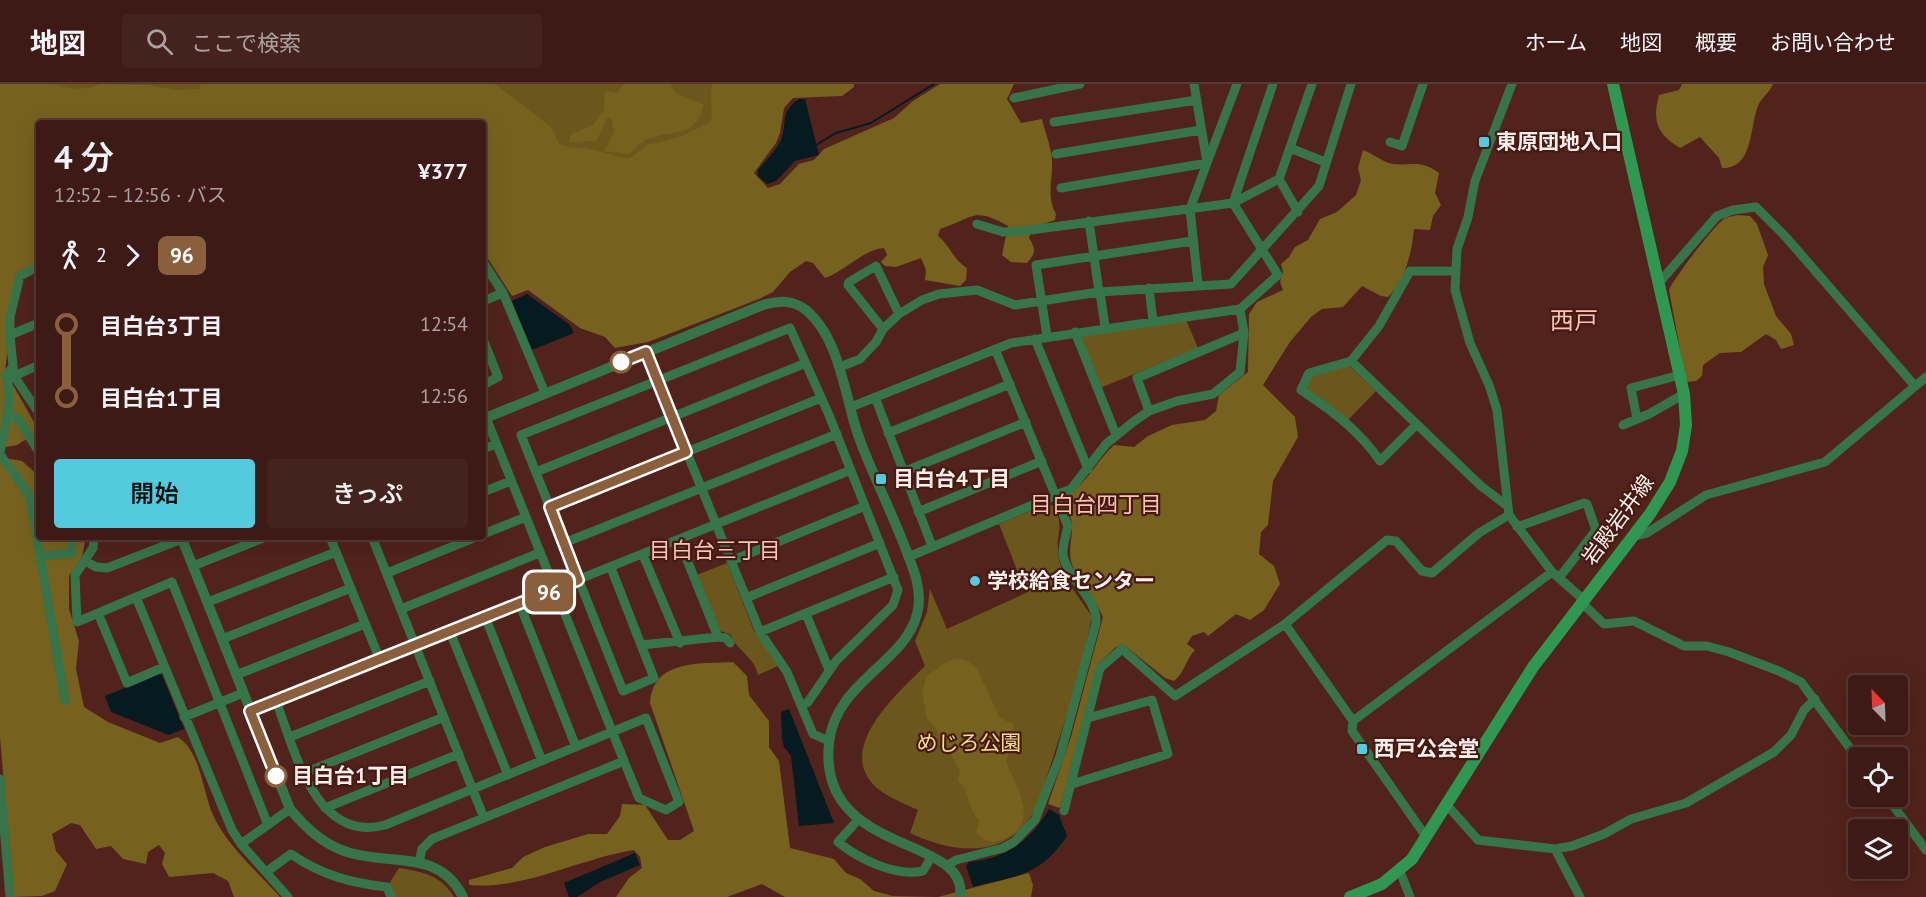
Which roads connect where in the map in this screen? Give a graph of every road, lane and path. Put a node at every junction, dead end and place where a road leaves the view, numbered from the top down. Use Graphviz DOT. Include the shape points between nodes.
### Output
graph roads {
  1 [pos="1080,84"];
  2 [pos="1194,84"];
  3 [pos="1237,84"];
  4 [pos="1273,84"];
  5 [pos="1312,84"];
  6 [pos="1351,84"];
  7 [pos="1423,84"];
  8 [pos="1512,84"];
  9 [pos="1613,84"];
  10 [pos="1014,98"];
  11 [pos="1197,99"];
  12 [pos="1054,122"];
  13 [pos="1201,130"];
  14 [pos="1390,142"];
  15 [pos="1290,148"];
  16 [pos="1056,154"];
  17 [pos="1325,162"];
  18 [pos="1207,163"];
  19 [pos="1279,180"];
  20 [pos="1061,189"];
  21 [pos="1233,203"];
  22 [pos="1190,209"];
  23 [pos="1298,212"];
  24 [pos="1089,221"];
  25 [pos="977,224"];
  26 [pos="1192,241"];
  27 [pos="1262,250"];
  28 [pos="1095,257"];
  29 [pos="486,266"];
  30 [pos="36,268"];
  31 [pos="1455,271"];
  32 [pos="1198,284"];
  33 [pos="1658,284"];
  34 [pos="1149,288"];
  35 [pos="503,292"];
  36 [pos="1100,292"];
  37 [pos="486,300"];
  38 [pos="1042,300"];
  39 [pos="1240,309"];
  40 [pos="899,314"];
  41 [pos="1153,321"];
  42 [pos="36,324"];
  43 [pos="1105,327"];
  44 [pos="883,329"];
  45 [pos="1075,332"];
  46 [pos="1244,333"];
  47 [pos="10,334"];
  48 [pos="1047,336"];
  49 [pos="1035,339"];
  50 [pos="486,347"];
  51 [pos="995,349"];
  52 [pos="646,352"];
  53 [pos="1351,362"];
  54 [pos="806,363"];
  55 [pos="36,366"];
  56 [pos="840,368"];
  57 [pos="13,372"];
  58 [pos="1680,375"];
  59 [pos="1926,377"];
  60 [pos="658,381"];
  61 [pos="486,383"];
  62 [pos="1010,384"];
  63 [pos="1916,387"];
  64 [pos="545,393"];
  65 [pos="1684,394"];
  66 [pos="875,397"];
  67 [pos="821,398"];
  68 [pos="36,407"];
  69 [pos="851,407"];
  70 [pos="1149,411"];
  71 [pos="5,414"];
  72 [pos="486,414"];
  73 [pos="672,417"];
  74 [pos="1637,419"];
  75 [pos="486,420"];
  76 [pos="1026,422"];
  77 [pos="1416,425"];
  78 [pos="1623,425"];
  79 [pos="888,433"];
  80 [pos="837,434"];
  81 [pos="1116,435"];
  82 [pos="496,444"];
  83 [pos="36,447"];
  84 [pos="486,448"];
  85 [pos="686,452"];
  86 [pos="0,454"];
  87 [pos="1042,461"];
  88 [pos="1088,469"];
  89 [pos="851,470"];
  90 [pos="536,472"];
  91 [pos="903,472"];
  92 [pos="511,481"];
  93 [pos="701,488"];
  94 [pos="486,491"];
  95 [pos="36,493"];
  96 [pos="1056,496"];
  97 [pos="30,497"];
  98 [pos="865,506"];
  99 [pos="550,507"];
  100 [pos="1507,510"];
  101 [pos="918,512"];
  102 [pos="526,517"];
  103 [pos="715,525"];
  104 [pos="36,526"];
  105 [pos="1517,527"];
  106 [pos="486,533"];
  107 [pos="1632,537"];
  108 [pos="39,540"];
  109 [pos="71,540"];
  110 [pos="94,540"];
  111 [pos="179,540"];
  112 [pos="185,540"];
  113 [pos="258,540"];
  114 [pos="331,540"];
  115 [pos="373,540"];
  116 [pos="469,540"];
  117 [pos="679,540"];
  118 [pos="564,543"];
  119 [pos="880,543"];
  120 [pos="932,546"];
  121 [pos="336,552"];
  122 [pos="539,553"];
  123 [pos="643,555"];
  124 [pos="42,556"];
  125 [pos="908,556"];
  126 [pos="85,561"];
  127 [pos="731,561"];
  128 [pos="193,566"];
  129 [pos="611,568"];
  130 [pos="387,573"];
  131 [pos="1555,575"];
  132 [pos="894,577"];
  133 [pos="578,580"];
  134 [pos="351,588"];
  135 [pos="555,590"];
  136 [pos="136,597"];
  137 [pos="746,598"];
  138 [pos="1583,601"];
  139 [pos="208,602"];
  140 [pos="520,604"];
  141 [pos="401,609"];
  142 [pos="98,613"];
  143 [pos="806,614"];
  144 [pos="486,619"];
  145 [pos="364,624"];
  146 [pos="1285,624"];
  147 [pos="450,632"];
  148 [pos="760,632"];
  149 [pos="718,637"];
  150 [pos="222,639"];
  151 [pos="680,643"];
  152 [pos="730,643"];
  153 [pos="416,645"];
  154 [pos="641,645"];
  155 [pos="380,660"];
  156 [pos="164,667"];
  157 [pos="829,670"];
  158 [pos="236,675"];
  159 [pos="430,681"];
  160 [pos="243,693"];
  161 [pos="1815,699"];
  162 [pos="65,701"];
  163 [pos="276,701"];
  164 [pos="220,703"];
  165 [pos="801,706"];
  166 [pos="250,711"];
  167 [pos="184,717"];
  168 [pos="444,717"];
  169 [pos="1088,718"];
  170 [pos="1353,721"];
  171 [pos="612,732"];
  172 [pos="290,737"];
  173 [pos="829,741"];
  174 [pos="576,747"];
  175 [pos="1849,747"];
  176 [pos="459,754"];
  177 [pos="624,760"];
  178 [pos="542,761"];
  179 [pos="304,773"];
  180 [pos="508,775"];
  181 [pos="0,779"];
  182 [pos="1072,784"];
  183 [pos="473,789"];
  184 [pos="1446,804"];
  185 [pos="1894,807"];
  186 [pos="325,808"];
  187 [pos="290,809"];
  188 [pos="1065,812"];
  189 [pos="484,818"];
  190 [pos="858,820"];
  191 [pos="268,825"];
  192 [pos="1427,838"];
  193 [pos="241,844"];
  194 [pos="1554,849"];
  195 [pos="1926,850"];
  196 [pos="932,856"];
  197 [pos="419,862"];
  198 [pos="948,865"];
  199 [pos="1400,871"];
  200 [pos="266,872"];
  201 [pos="10,897"];
  202 [pos="288,897"];
  203 [pos="391,897"];
  204 [pos="463,897"];
  205 [pos="960,897"];
  206 [pos="1350,897"];
  207 [pos="1410,897"];
  208 [pos="1580,897"];
  1 -- 10 [label="street"];
  2 -- 11 [label="street"];
  3 -- 18 [label="street"];
  4 -- 21 [label="street"];
  5 -- 15 [label="street"];
  6 -- 17 [label="street"];
  7 -- 14 [label="street" via="1402,146"];
  8 -- 31 [label="street" via="1475,181"];
  9 -- 33 [label="main road, 岩殿岩井線"];
  11 -- 12 [label="street"];
  11 -- 13 [label="street"];
  13 -- 16 [label="street"];
  13 -- 18 [label="street"];
  15 -- 17 [label="street"];
  15 -- 19 [label="street"];
  17 -- 23 [label="street" via="1319,186"];
  18 -- 20 [label="street"];
  18 -- 22 [label="street"];
  19 -- 21 [label="street"];
  19 -- 23 [label="street"];
  21 -- 22 [label="street"];
  21 -- 27 [label="street"];
  22 -- 24 [label="street"];
  22 -- 26 [label="street"];
  23 -- 27 [label="street"];
  24 -- 25 [label="street" via="1003,231"];
  24 -- 28 [label="street"];
  26 -- 28 [label="street"];
  26 -- 32 [label="street"];
  27 -- 32 [label="street" via="1231,284"];
  27 -- 39 [label="street" via="1278,274"];
  28 -- 36 [label="street"];
  28 -- 38 [label="street" via="1036,265"];
  29 -- 35 [label="street"];
  30 -- 47 [label="street" via="20,276 10,316"];
  31 -- 53 [label="street" via="1410,271 1379,326"];
  31 -- 100 [label="street" via="1463,324 1497,410"];
  32 -- 34 [label="street"];
  33 -- 58 [label="main road, 岩殿岩井線"];
  33 -- 63 [label="street" via="1717,216 1756,207"];
  34 -- 36 [label="street"];
  34 -- 41 [label="street"];
  35 -- 37 [label="street"];
  35 -- 64 [label="street"];
  36 -- 38 [label="street"];
  36 -- 43 [label="street"];
  38 -- 40 [label="street" via="1015,305 986,292 957,291 922,300"];
  38 -- 48 [label="street"];
  39 -- 41 [label="street"];
  39 -- 46 [label="street"];
  40 -- 44 [label="street"];
  40 -- 44 [label="street" via="876,266 849,282"];
  41 -- 43 [label="street"];
  42 -- 47 [label="street"];
  43 -- 45 [label="street"];
  44 -- 56 [label="street" via="860,359"];
  45 -- 48 [label="street"];
  45 -- 81 [label="street"];
  46 -- 70 [label="street" via="1240,372 1213,394 1190,397"];
  46 -- 70 [label="street" via="1137,378"];
  47 -- 57 [label="street"];
  48 -- 49 [label="street"];
  49 -- 51 [label="street"];
  49 -- 88 [label="street"];
  50 -- 61 [label="street" via="498,377"];
  51 -- 62 [label="street"];
  51 -- 66 [label="street"];
  52 -- 56 [label="street" via="781,300 797,305 814,319"];
  52 -- 60 [label="street"];
  52 -- 64 [label="street"];
  53 -- 77 [label="street"];
  53 -- 77 [label="street" via="1309,374 1301,390 1347,422 1380,461"];
  54 -- 60 [label="street" via="790,328"];
  54 -- 67 [label="street"];
  54 -- 73 [label="street"];
  55 -- 57 [label="street"];
  56 -- 69 [label="street"];
  57 -- 68 [label="street"];
  57 -- 71 [label="street" via="6,375"];
  58 -- 65 [label="main road, 岩殿岩井線"];
  58 -- 74 [label="street" via="1632,387"];
  59 -- 63 [label="street"];
  60 -- 73 [label="street"];
  60 -- 90 [label="street" via="521,435"];
  62 -- 76 [label="street"];
  62 -- 79 [label="street"];
  63 -- 107 [label="street" via="1825,462 1706,495 1647,533"];
  64 -- 72 [label="street"];
  65 -- 74 [label="street"];
  65 -- 107 [label="main road, 岩殿岩井線" via="1684,439 1677,466"];
  66 -- 69 [label="street"];
  66 -- 79 [label="street"];
  67 -- 80 [label="street"];
  67 -- 85 [label="street"];
  69 -- 125 [label="street" via="860,442"];
  70 -- 81 [label="street"];
  71 -- 83 [label="street" via="19,420"];
  71 -- 86 [label="street"];
  73 -- 85 [label="street"];
  73 -- 90 [label="street"];
  74 -- 78 [label="street"];
  75 -- 82 [label="street"];
  76 -- 87 [label="street"];
  76 -- 91 [label="street"];
  77 -- 100 [label="street"];
  79 -- 91 [label="street"];
  80 -- 89 [label="street"];
  80 -- 93 [label="street"];
  81 -- 88 [label="street"];
  82 -- 84 [label="street"];
  82 -- 92 [label="street"];
  85 -- 93 [label="street"];
  85 -- 99 [label="street"];
  86 -- 97 [label="street"];
  87 -- 96 [label="street"];
  87 -- 101 [label="street"];
  88 -- 96 [label="street" via="1077,484"];
  89 -- 98 [label="street"];
  89 -- 103 [label="street"];
  90 -- 99 [label="street"];
  91 -- 101 [label="street"];
  92 -- 94 [label="street"];
  92 -- 102 [label="street"];
  93 -- 103 [label="street"];
  93 -- 118 [label="street"];
  95 -- 97 [label="street"];
  96 -- 120 [label="street"];
  96 -- 198 [label="street" via="1068,526 1063,554 1097,612 1060,756 1035,820 1023,833 1003,848"];
  97 -- 104 [label="street"];
  98 -- 119 [label="street"];
  98 -- 127 [label="street"];
  99 -- 118 [label="street"];
  100 -- 105 [label="street"];
  100 -- 146 [label="street" via="1432,573 1422,571 1396,541 1387,540"];
  101 -- 120 [label="street"];
  102 -- 106 [label="street"];
  102 -- 122 [label="street"];
  103 -- 117 [label="street"];
  103 -- 127 [label="street"];
  105 -- 131 [label="street"];
  105 -- 131 [label="street" via="1587,504 1596,530"];
  107 -- 138 [label="main road, 岩殿岩井線"];
  108 -- 124 [label="street"];
  109 -- 124 [label="street" via="72,553"];
  110 -- 126 [label="street"];
  111 -- 126 [label="street" via="107,568"];
  112 -- 128 [label="street"];
  113 -- 128 [label="street"];
  114 -- 121 [label="street"];
  115 -- 130 [label="street"];
  116 -- 130 [label="street"];
  117 -- 123 [label="street"];
  117 -- 149 [label="street"];
  118 -- 133 [label="street"];
  119 -- 132 [label="street"];
  119 -- 137 [label="street"];
  120 -- 125 [label="street"];
  121 -- 134 [label="street"];
  121 -- 139 [label="street"];
  122 -- 135 [label="street"];
  122 -- 141 [label="street"];
  123 -- 129 [label="street"];
  123 -- 151 [label="street"];
  124 -- 162 [label="street"];
  125 -- 173 [label="street" via="919,598 913,625 907,637 844,703"];
  126 -- 142 [label="street" via="75,574 77,622"];
  127 -- 137 [label="street"];
  128 -- 139 [label="street"];
  129 -- 133 [label="street"];
  129 -- 154 [label="street"];
  130 -- 141 [label="street"];
  131 -- 138 [label="street"];
  131 -- 170 [label="street"];
  132 -- 143 [label="street"];
  132 -- 157 [label="street" via="897,598 893,605"];
  133 -- 135 [label="street"];
  133 -- 154 [label="street" via="623,691 654,678"];
  134 -- 145 [label="street"];
  134 -- 150 [label="street"];
  135 -- 140 [label="street"];
  135 -- 171 [label="street"];
  136 -- 142 [label="street"];
  136 -- 156 [label="street"];
  136 -- 164 [label="street" via="172,582"];
  137 -- 148 [label="street"];
  138 -- 161 [label="street" via="1604,624 1634,621 1684,646 1707,646 1779,670 1801,682"];
  138 -- 184 [label="main road, 岩殿岩井線" via="1533,667"];
  139 -- 150 [label="street"];
  140 -- 144 [label="street"];
  140 -- 174 [label="street"];
  141 -- 153 [label="street"];
  142 -- 156 [label="street" via="127,683"];
  143 -- 148 [label="street"];
  143 -- 157 [label="street"];
  144 -- 147 [label="street"];
  144 -- 178 [label="street"];
  145 -- 155 [label="street"];
  145 -- 158 [label="street"];
  146 -- 169 [label="street" via="1175,696 1122,649 1117,650 1100,668"];
  146 -- 170 [label="street"];
  147 -- 153 [label="street"];
  147 -- 180 [label="street"];
  148 -- 165 [label="street" via="781,659"];
  149 -- 151 [label="street"];
  149 -- 152 [label="street"];
  150 -- 158 [label="street"];
  151 -- 154 [label="street"];
  153 -- 155 [label="street"];
  153 -- 159 [label="street"];
  155 -- 163 [label="street"];
  156 -- 167 [label="street"];
  157 -- 165 [label="street" via="808,702"];
  158 -- 160 [label="street"];
  159 -- 168 [label="street"];
  159 -- 172 [label="street"];
  160 -- 164 [label="street"];
  160 -- 166 [label="street"];
  161 -- 175 [label="street"];
  161 -- 194 [label="street" via="1804,710 1791,735 1774,752 1728,780 1686,802 1631,819 1572,846"];
  163 -- 166 [label="street"];
  163 -- 172 [label="street"];
  164 -- 167 [label="street"];
  164 -- 191 [label="street"];
  165 -- 173 [label="street" via="813,734"];
  166 -- 187 [label="street"];
  167 -- 193 [label="street"];
  168 -- 176 [label="street"];
  168 -- 179 [label="street"];
  169 -- 182 [label="street"];
  169 -- 182 [label="street" via="1152,700 1168,754"];
  170 -- 192 [label="street" via="1352,731"];
  171 -- 174 [label="street"];
  171 -- 177 [label="street"];
  171 -- 177 [label="street" via="646,718 679,802 676,806 666,810 639,798"];
  172 -- 179 [label="street"];
  173 -- 190 [label="street" via="834,785"];
  174 -- 178 [label="street"];
  176 -- 183 [label="street"];
  176 -- 186 [label="street"];
  177 -- 189 [label="street"];
  178 -- 180 [label="street"];
  179 -- 186 [label="street" via="313,794"];
  180 -- 183 [label="street"];
  181 -- 201 [label="street"];
  182 -- 188 [label="street"];
  183 -- 186 [label="street" via="373,828 353,826"];
  183 -- 189 [label="street"];
  184 -- 192 [label="main road, 岩殿岩井線"];
  184 -- 194 [label="street" via="1479,840"];
  185 -- 195 [label="street"];
  187 -- 191 [label="street"];
  187 -- 197 [label="street" via="324,842 344,851"];
  189 -- 197 [label="street" via="426,842"];
  190 -- 196 [label="street" via="888,838"];
  190 -- 196 [label="street" via="838,842 852,853 914,873 923,871"];
  191 -- 193 [label="street"];
  192 -- 199 [label="main road, 岩殿岩井線"];
  193 -- 200 [label="street"];
  194 -- 208 [label="street"];
  196 -- 198 [label="street"];
  197 -- 204 [label="street" via="451,877"];
  198 -- 205 [label="street" via="960,883"];
  199 -- 206 [label="main road, 岩殿岩井線" via="1382,884"];
  199 -- 207 [label="street"];
  200 -- 202 [label="street"];
  200 -- 203 [label="street" via="291,854 331,876 387,887"];
}
